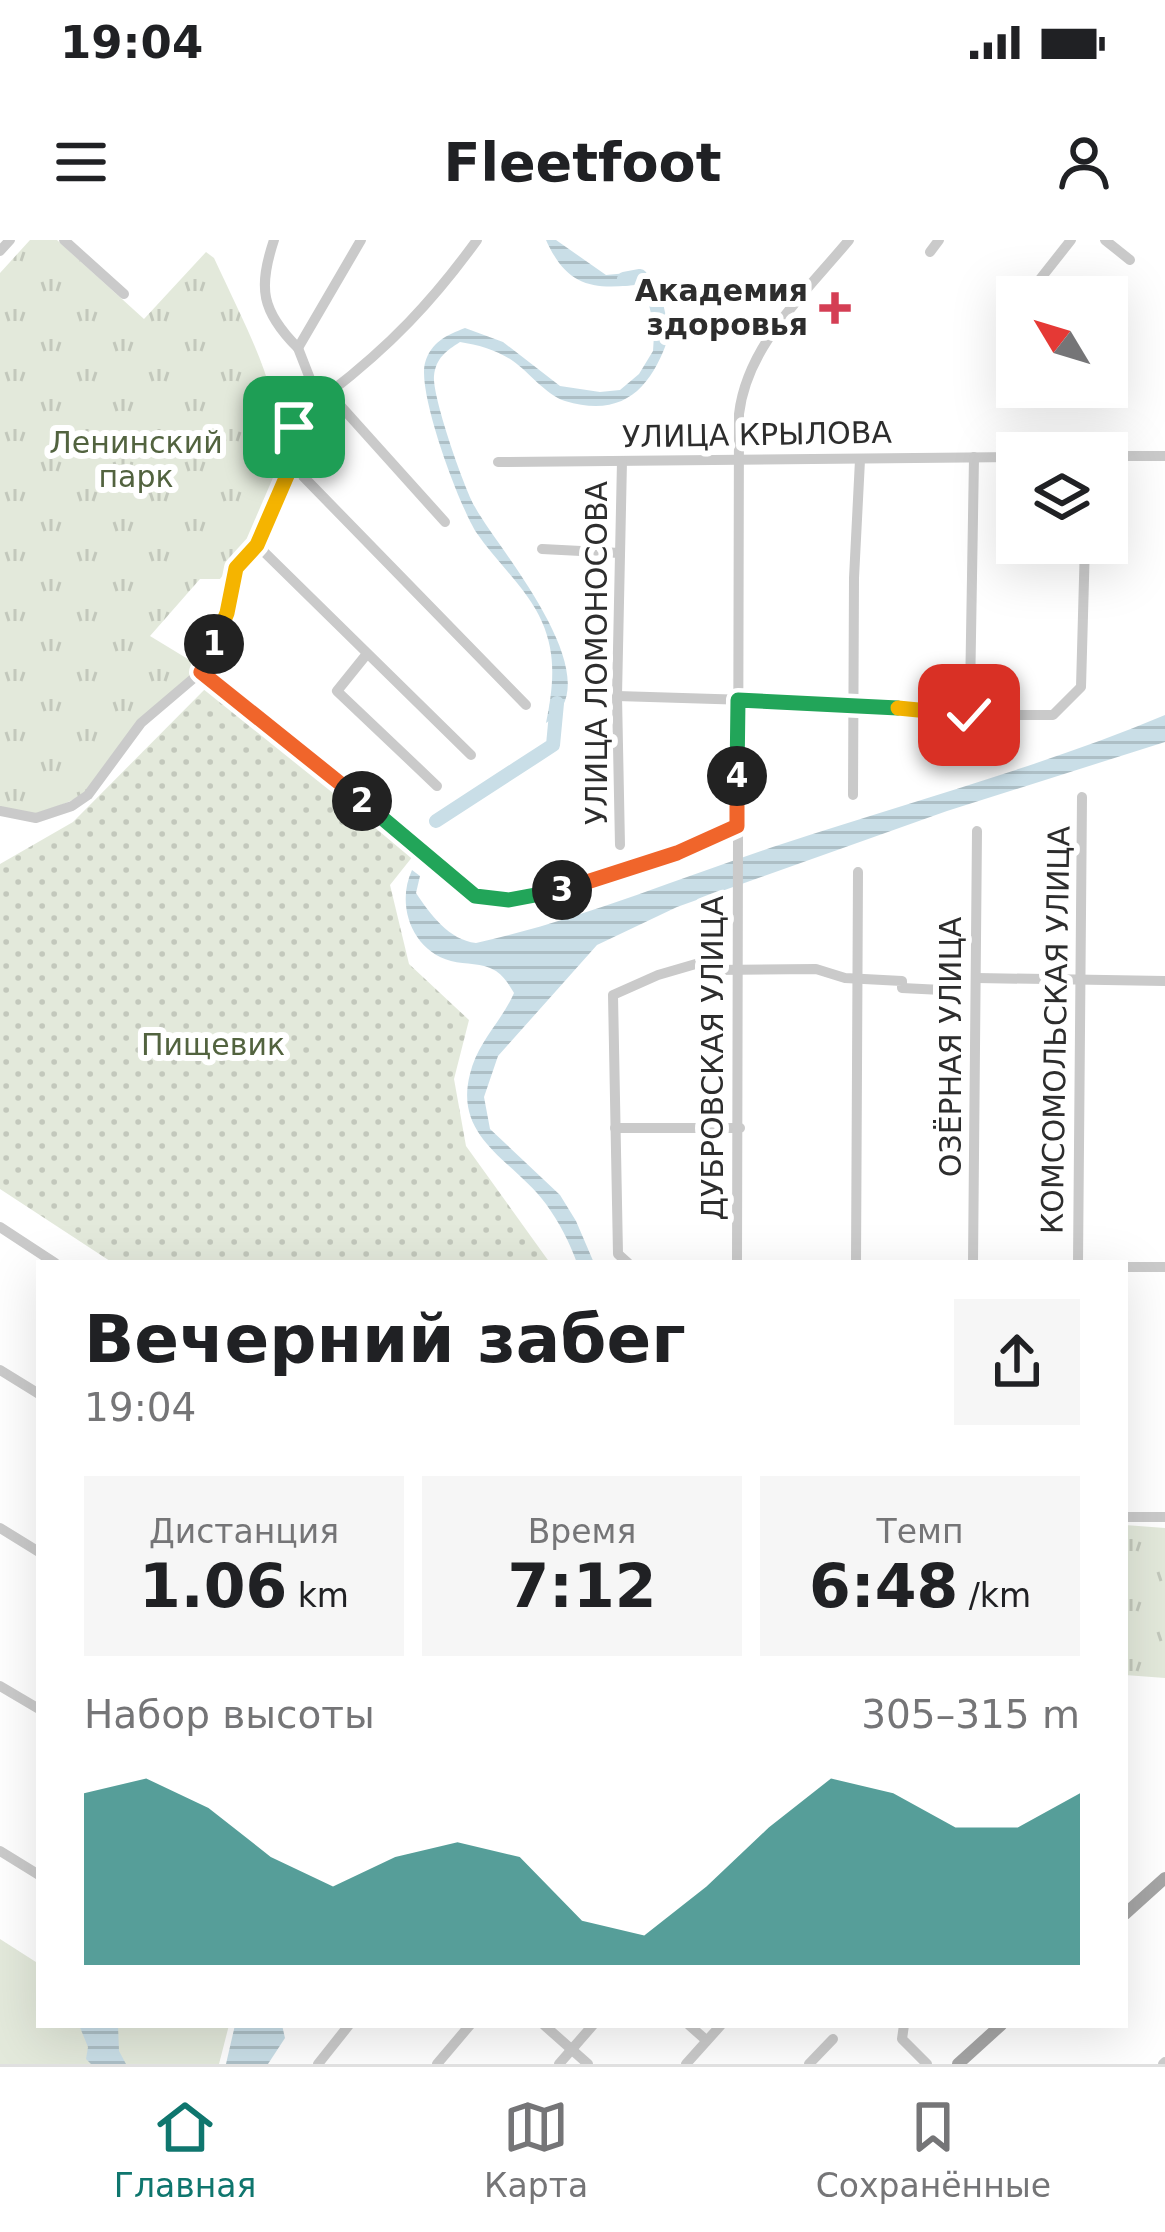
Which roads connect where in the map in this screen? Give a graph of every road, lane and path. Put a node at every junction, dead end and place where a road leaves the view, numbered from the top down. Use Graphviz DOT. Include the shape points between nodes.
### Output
graph roads {
  1 [pos="10,240"];
  2 [pos="64,240"];
  3 [pos="274,240"];
  4 [pos="362,240"];
  5 [pos="477,240"];
  6 [pos="849,240"];
  7 [pos="939,240"];
  8 [pos="1071,240"];
  9 [pos="1106,240"];
  10 [pos="0,251"];
  11 [pos="930,252"];
  12 [pos="1130,260"];
  13 [pos="1043,276"];
  14 [pos="124,294"];
  15 [pos="298,348"];
  16 [pos="314,389"];
  17 [pos="329,393"];
  18 [pos="1128,456"];
  19 [pos="1165,456"];
  20 [pos="974,457"];
  21 [pos="996,457"];
  22 [pos="739,460"];
  23 [pos="860,460"];
  24 [pos="622,461"];
  25 [pos="498,462"];
  26 [pos="292,464"];
  27 [pos="445,522"];
  28 [pos="257,545"];
  29 [pos="542,549"];
  30 [pos="620,553"];
  31 [pos="1084,564"];
  32 [pos="366,655"];
  33 [pos="201,672"];
  34 [pos="616,696"];
  35 [pos="738,700"];
  36 [pos="852,703"];
  37 [pos="526,706"];
  38 [pos="969,715"];
  39 [pos="471,755"];
  40 [pos="970,756"];
  41 [pos="437,785"];
  42 [pos="853,795"];
  43 [pos="1082,797"];
  44 [pos="0,811"];
  45 [pos="977,831"];
  46 [pos="737,832"];
  47 [pos="620,845"];
  48 [pos="858,872"];
  49 [pos="735,971"];
  50 [pos="1080,977"];
  51 [pos="976,978"];
  52 [pos="857,979"];
  53 [pos="1165,980"];
  54 [pos="942,990"];
  55 [pos="615,1128"];
  56 [pos="740,1128"];
  57 [pos="0,1227"];
  58 [pos="50,1260"];
  59 [pos="625,1260"];
  60 [pos="737,1260"];
  61 [pos="856,1260"];
  62 [pos="973,1260"];
  63 [pos="1078,1260"];
  64 [pos="1128,1267"];
  65 [pos="1165,1267"];
  66 [pos="0,1370"];
  67 [pos="36,1392"];
  68 [pos="1128,1516"];
  69 [pos="1165,1517"];
  70 [pos="0,1528"];
  71 [pos="36,1550"];
  72 [pos="0,1686"];
  73 [pos="36,1707"];
  74 [pos="0,1851"];
  75 [pos="36,1873"];
  76 [pos="1165,1878"];
  77 [pos="1128,1911"];
  78 [pos="348,2028"];
  79 [pos="467,2028"];
  80 [pos="548,2028"];
  81 [pos="590,2028"];
  82 [pos="692,2028"];
  83 [pos="718,2028"];
  84 [pos="904,2028"];
  85 [pos="998,2028"];
  86 [pos="833,2038"];
  87 [pos="706,2040"];
  88 [pos="572,2049"];
  89 [pos="318,2064"];
  90 [pos="437,2064"];
  91 [pos="559,2064"];
  92 [pos="588,2064"];
  93 [pos="686,2064"];
  94 [pos="808,2064"];
  95 [pos="927,2064"];
  96 [pos="958,2064"];
  1 -- 10 [label="street"];
  2 -- 14 [label="street"];
  3 -- 15 [label="street" via="265,305"];
  4 -- 15 [label="street"];
  5 -- 17 [label="street" via="397,338"];
  6 -- 22 [label="street, ДУБРОВСКАЯ УЛИЦА" via="755,356 742,388"];
  7 -- 11 [label="street"];
  8 -- 13 [label="street"];
  9 -- 12 [label="street"];
  15 -- 16 [label="street"];
  16 -- 17 [label="street"];
  16 -- 26 [label="street" via="294,427"];
  17 -- 27 [label="street"];
  18 -- 19 [label="street"];
  20 -- 21 [label="street, УЛИЦА КРЫЛОВА"];
  20 -- 23 [label="street, УЛИЦА КРЫЛОВА"];
  20 -- 38 [label="street"];
  22 -- 23 [label="street, УЛИЦА КРЫЛОВА"];
  22 -- 24 [label="street, УЛИЦА КРЫЛОВА"];
  22 -- 35 [label="street, ДУБРОВСКАЯ УЛИЦА"];
  23 -- 36 [label="street"];
  24 -- 25 [label="street, УЛИЦА КРЫЛОВА"];
  24 -- 30 [label="street, УЛИЦА ЛОМОНОСОВА"];
  26 -- 28 [label="street"];
  26 -- 37 [label="street"];
  28 -- 32 [label="street"];
  28 -- 33 [label="street" via="236,568"];
  29 -- 30 [label="street"];
  30 -- 34 [label="street, УЛИЦА ЛОМОНОСОВА"];
  31 -- 38 [label="street" via="1081,688 1053,716"];
  32 -- 39 [label="street"];
  32 -- 41 [label="street" via="338,692"];
  33 -- 44 [label="street" via="141,723 88,795 36,818"];
  33 -- 46 [label="street" via="484,899 556,892"];
  34 -- 35 [label="street"];
  34 -- 47 [label="street, УЛИЦА ЛОМОНОСОВА"];
  35 -- 36 [label="street"];
  35 -- 46 [label="street, ДУБРОВСКАЯ УЛИЦА"];
  36 -- 38 [label="street"];
  36 -- 42 [label="street"];
  38 -- 40 [label="street"];
  43 -- 50 [label="street, КОМСОМОЛЬСКАЯ УЛИЦА"];
  45 -- 51 [label="street, ОЗЁРНАЯ УЛИЦА"];
  46 -- 49 [label="street, ДУБРОВСКАЯ УЛИЦА"];
  48 -- 52 [label="street"];
  49 -- 52 [label="street" via="817,969"];
  49 -- 55 [label="street" via="706,961 613,995"];
  49 -- 56 [label="street, ДУБРОВСКАЯ УЛИЦА"];
  50 -- 51 [label="street"];
  50 -- 53 [label="street"];
  50 -- 63 [label="street, КОМСОМОЛЬСКАЯ УЛИЦА"];
  51 -- 62 [label="street, ОЗЁРНАЯ УЛИЦА"];
  52 -- 54 [label="street"];
  52 -- 61 [label="street"];
  55 -- 56 [label="street"];
  55 -- 59 [label="street" via="618,1254"];
  56 -- 60 [label="street, ДУБРОВСКАЯ УЛИЦА"];
  57 -- 58 [label="street"];
  64 -- 65 [label="street"];
  66 -- 67 [label="street"];
  68 -- 69 [label="street"];
  70 -- 71 [label="street"];
  72 -- 73 [label="street"];
  74 -- 75 [label="street"];
  76 -- 77 [label="main road"];
  78 -- 89 [label="street"];
  79 -- 90 [label="street"];
  80 -- 88 [label="street"];
  81 -- 88 [label="street"];
  82 -- 87 [label="street"];
  83 -- 87 [label="street"];
  84 -- 95 [label="street" via="902,2039"];
  85 -- 96 [label="main road"];
  86 -- 94 [label="street"];
  87 -- 93 [label="street"];
  88 -- 91 [label="street"];
  88 -- 92 [label="street"];
}
